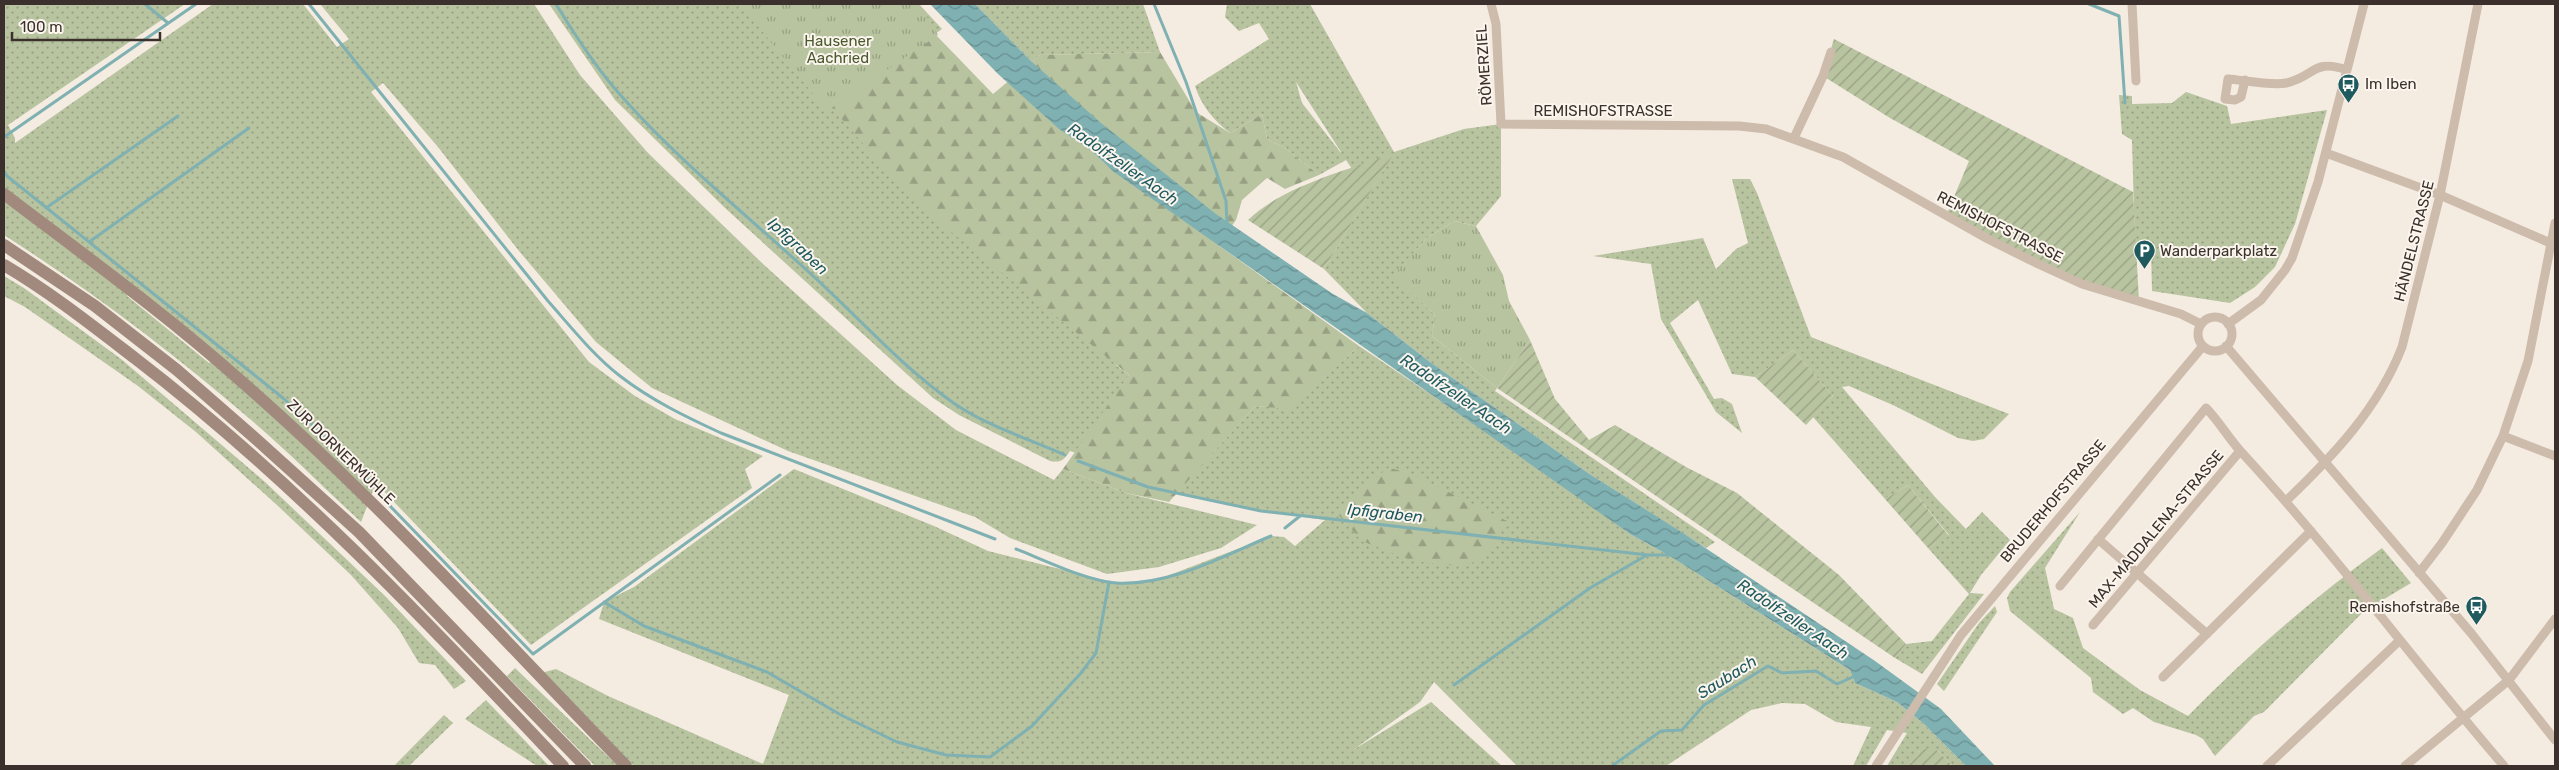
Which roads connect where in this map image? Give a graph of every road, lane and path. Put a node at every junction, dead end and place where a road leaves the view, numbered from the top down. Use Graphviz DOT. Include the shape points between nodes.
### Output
graph roads {
  1 [pos="1491,4"];
  2 [pos="2132,4"];
  3 [pos="2364,4"];
  4 [pos="2478,4"];
  5 [pos="1832,52"];
  6 [pos="2347,70"];
  7 [pos="2136,80"];
  8 [pos="2245,80"];
  9 [pos="1501,124"];
  10 [pos="1794,138"];
  11 [pos="2326,153"];
  12 [pos="4,194"];
  13 [pos="2440,194"];
  14 [pos="2555,223"];
  15 [pos="4,245"];
  16 [pos="2554,245"];
  17 [pos="4,265"];
  18 [pos="2201,324"];
  19 [pos="2228,324"];
  20 [pos="2203,346"];
  21 [pos="2226,346"];
  22 [pos="2503,436"];
  23 [pos="2240,451"];
  24 [pos="2555,456"];
  25 [pos="2326,463"];
  26 [pos="2286,501"];
  27 [pos="2311,531"];
  28 [pos="2098,539"];
  29 [pos="2137,573"];
  30 [pos="2419,573"];
  31 [pos="2060,586"];
  32 [pos="2555,619"];
  33 [pos="2094,625"];
  34 [pos="2207,634"];
  35 [pos="2399,641"];
  36 [pos="2163,677"];
  37 [pos="2509,680"];
  38 [pos="2462,718"];
  39 [pos="2555,740"];
  40 [pos="563,766"];
  41 [pos="585,766"];
  42 [pos="626,766"];
  43 [pos="1876,766"];
  44 [pos="2267,766"];
  45 [pos="2405,766"];
  46 [pos="2504,766"];
  1 -- 9 [label="street, RÖMERZIEL" via="1496,33"];
  2 -- 7 [label="street"];
  3 -- 6 [label="street"];
  4 -- 13 [label="street, HÄNDELSTRASSE"];
  5 -- 10 [label="street"];
  6 -- 8 [label="street" via="2325,64 2284,84"];
  6 -- 11 [label="street"];
  9 -- 10 [label="street, REMISHOFSTRASSE" via="1739,126 1766,129"];
  10 -- 18 [label="street, REMISHOFSTRASSE" via="1843,157 1988,239 2082,284 2181,314"];
  11 -- 13 [label="street"];
  11 -- 19 [label="street" via="2302,232 2285,270 2261,300"];
  12 -- 42 [label="main road, ZUR DORNERMÜHLE" via="167,316 250,388 362,492"];
  13 -- 16 [label="street"];
  13 -- 25 [label="street, HÄNDELSTRASSE" via="2394,368 2361,422"];
  14 -- 16 [label="street"];
  15 -- 41 [label="main road" via="95,306 177,370 359,532"];
  16 -- 22 [label="street" via="2528,362"];
  17 -- 40 [label="main road" via="83,318 246,449 347,544"];
  18 -- 19 [label="street" via="2207,318 2215,317"];
  18 -- 20 [label="street" via="2198,331"];
  19 -- 21 [label="street" via="2231,332"];
  20 -- 21 [label="street" via="2210,350"];
  20 -- 43 [label="street, BRUDERHOFSTRASSE" via="1961,635"];
  21 -- 25 [label="street"];
  22 -- 24 [label="street"];
  22 -- 30 [label="street" via="2477,490"];
  23 -- 26 [label="street"];
  23 -- 28 [label="street" via="2206,408"];
  23 -- 29 [label="street, MAX-MADDALENA-STRASSE"];
  25 -- 26 [label="street, HÄNDELSTRASSE"];
  25 -- 30 [label="street"];
  26 -- 27 [label="street"];
  27 -- 34 [label="street"];
  27 -- 35 [label="street"];
  28 -- 29 [label="street"];
  28 -- 31 [label="street"];
  29 -- 33 [label="street, MAX-MADDALENA-STRASSE"];
  29 -- 34 [label="street"];
  30 -- 37 [label="street"];
  32 -- 37 [label="street"];
  34 -- 36 [label="street"];
  35 -- 38 [label="street"];
  35 -- 44 [label="street"];
  37 -- 38 [label="street"];
  37 -- 39 [label="street"];
  38 -- 45 [label="street"];
  38 -- 46 [label="street"];
}
